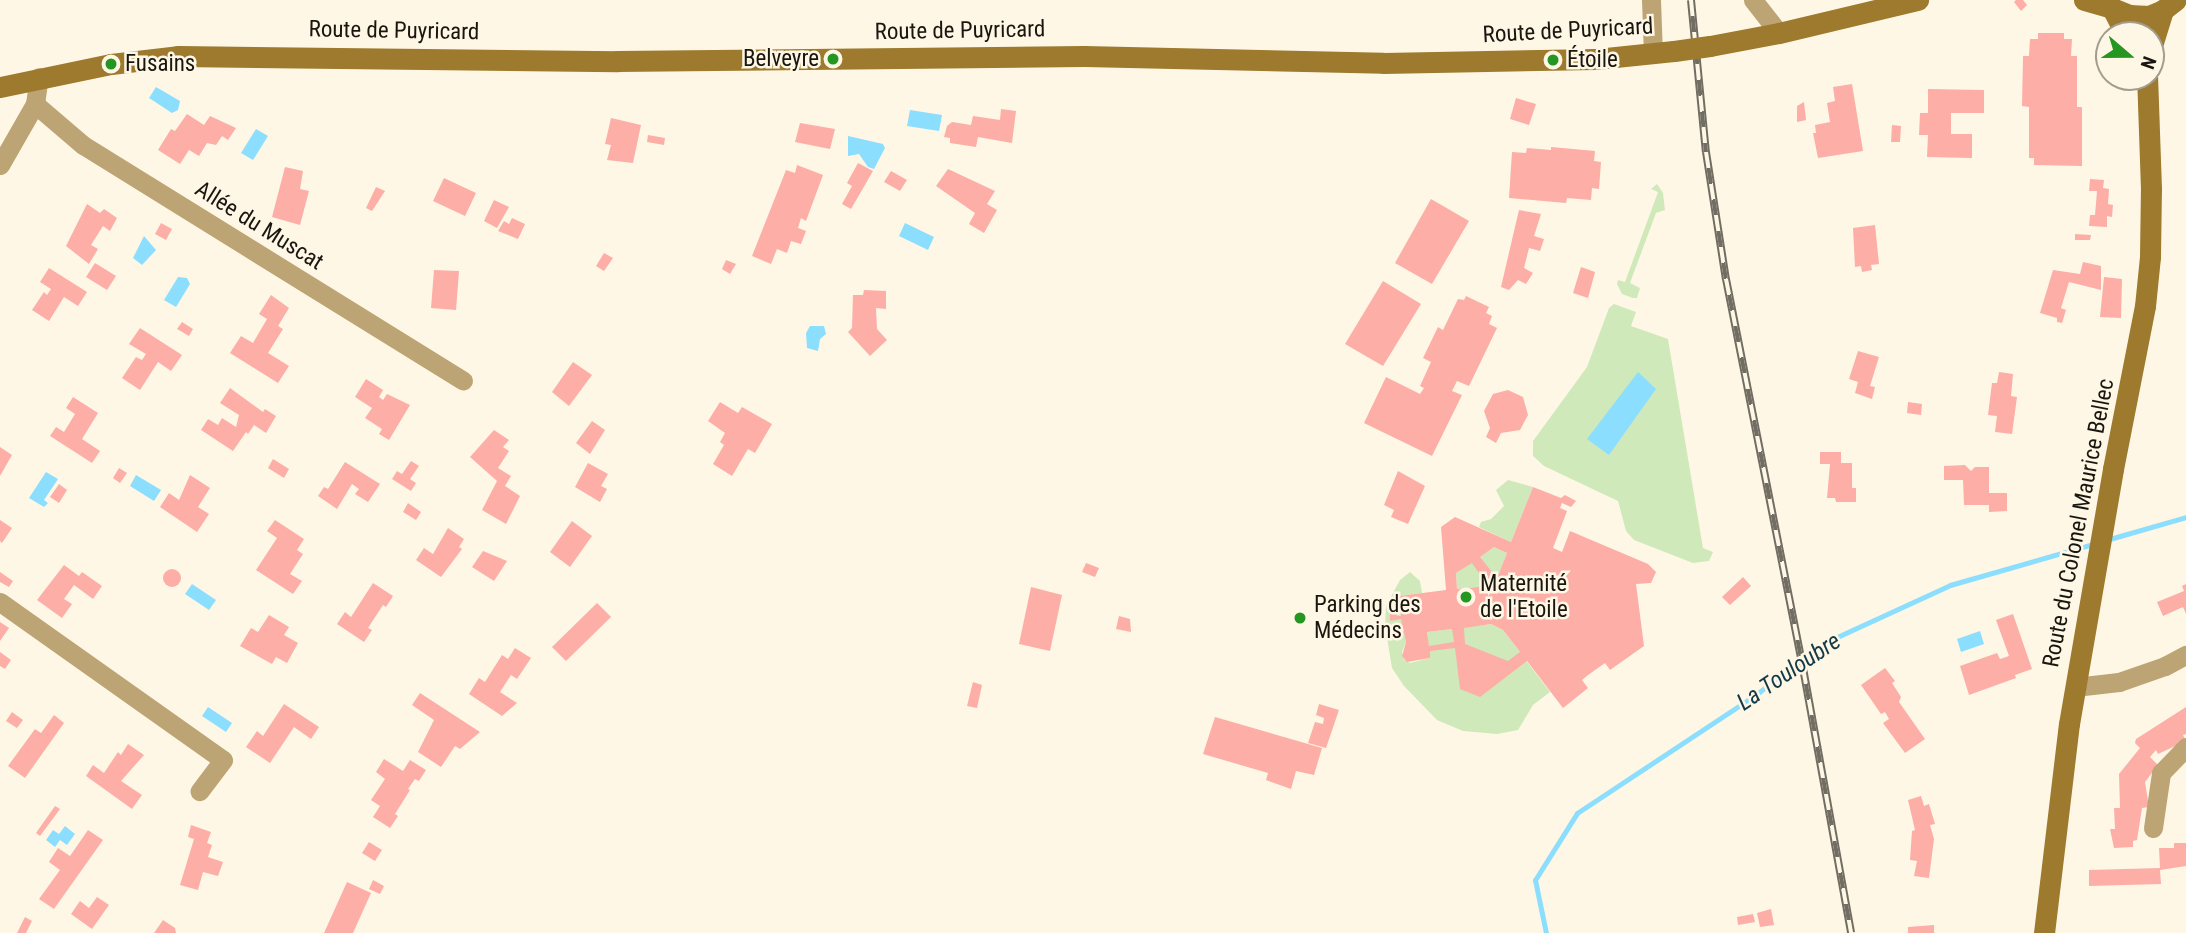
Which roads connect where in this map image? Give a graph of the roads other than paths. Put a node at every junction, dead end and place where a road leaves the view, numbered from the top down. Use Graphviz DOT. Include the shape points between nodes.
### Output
graph roads {
  1 [pos="1651,0"];
  2 [pos="1753,0"];
  3 [pos="1918,0"];
  4 [pos="2084,0"];
  5 [pos="2108,4"];
  6 [pos="2169,5"];
  7 [pos="2118,21"];
  8 [pos="1779,33"];
  9 [pos="1664,52"];
  10 [pos="39,77"];
  11 [pos="0,87"];
  12 [pos="2142,91"];
  13 [pos="2147,91"];
  14 [pos="34,104"];
  15 [pos="2147,122"];
  16 [pos="0,165"];
  17 [pos="463,382"];
  18 [pos="0,602"];
  19 [pos="2186,655"];
  20 [pos="2075,687"];
  21 [pos="2186,747"];
  22 [pos="200,791"];
  23 [pos="2153,828"];
  24 [pos="2043,933"];
  1 -- 9 [label="street"];
  2 -- 8 [label="street"];
  3 -- 8 [label="main road, Route de Puyricard"];
  4 -- 5 [label="main road"];
  5 -- 6 [label="main road" via="2129,15 2149,16"];
  5 -- 7 [label="main road"];
  8 -- 9 [label="main road, Route de Puyricard, bridge"];
  9 -- 10 [label="main road, Route de Puyricard" via="1596,59 1383,63 1084,56 630,61 178,56"];
  10 -- 11 [label="main road, Route de Puyricard"];
  10 -- 14 [label="street"];
  12 -- 15 [label="main road, Route du Colonel Maurice Bellec"];
  13 -- 15 [label="main road, Route du Colonel Maurice Bellec"];
  14 -- 16 [label="street"];
  14 -- 17 [label="street, Allée du Muscat" via="83,145"];
  15 -- 20 [label="main road, Route du Colonel Maurice Bellec" via="2151,189 2145,306"];
  18 -- 22 [label="street" via="223,760"];
  19 -- 20 [label="street" via="2119,682"];
  20 -- 24 [label="main road, Route du Colonel Maurice Bellec"];
  21 -- 23 [label="street" via="2161,773"];
}
